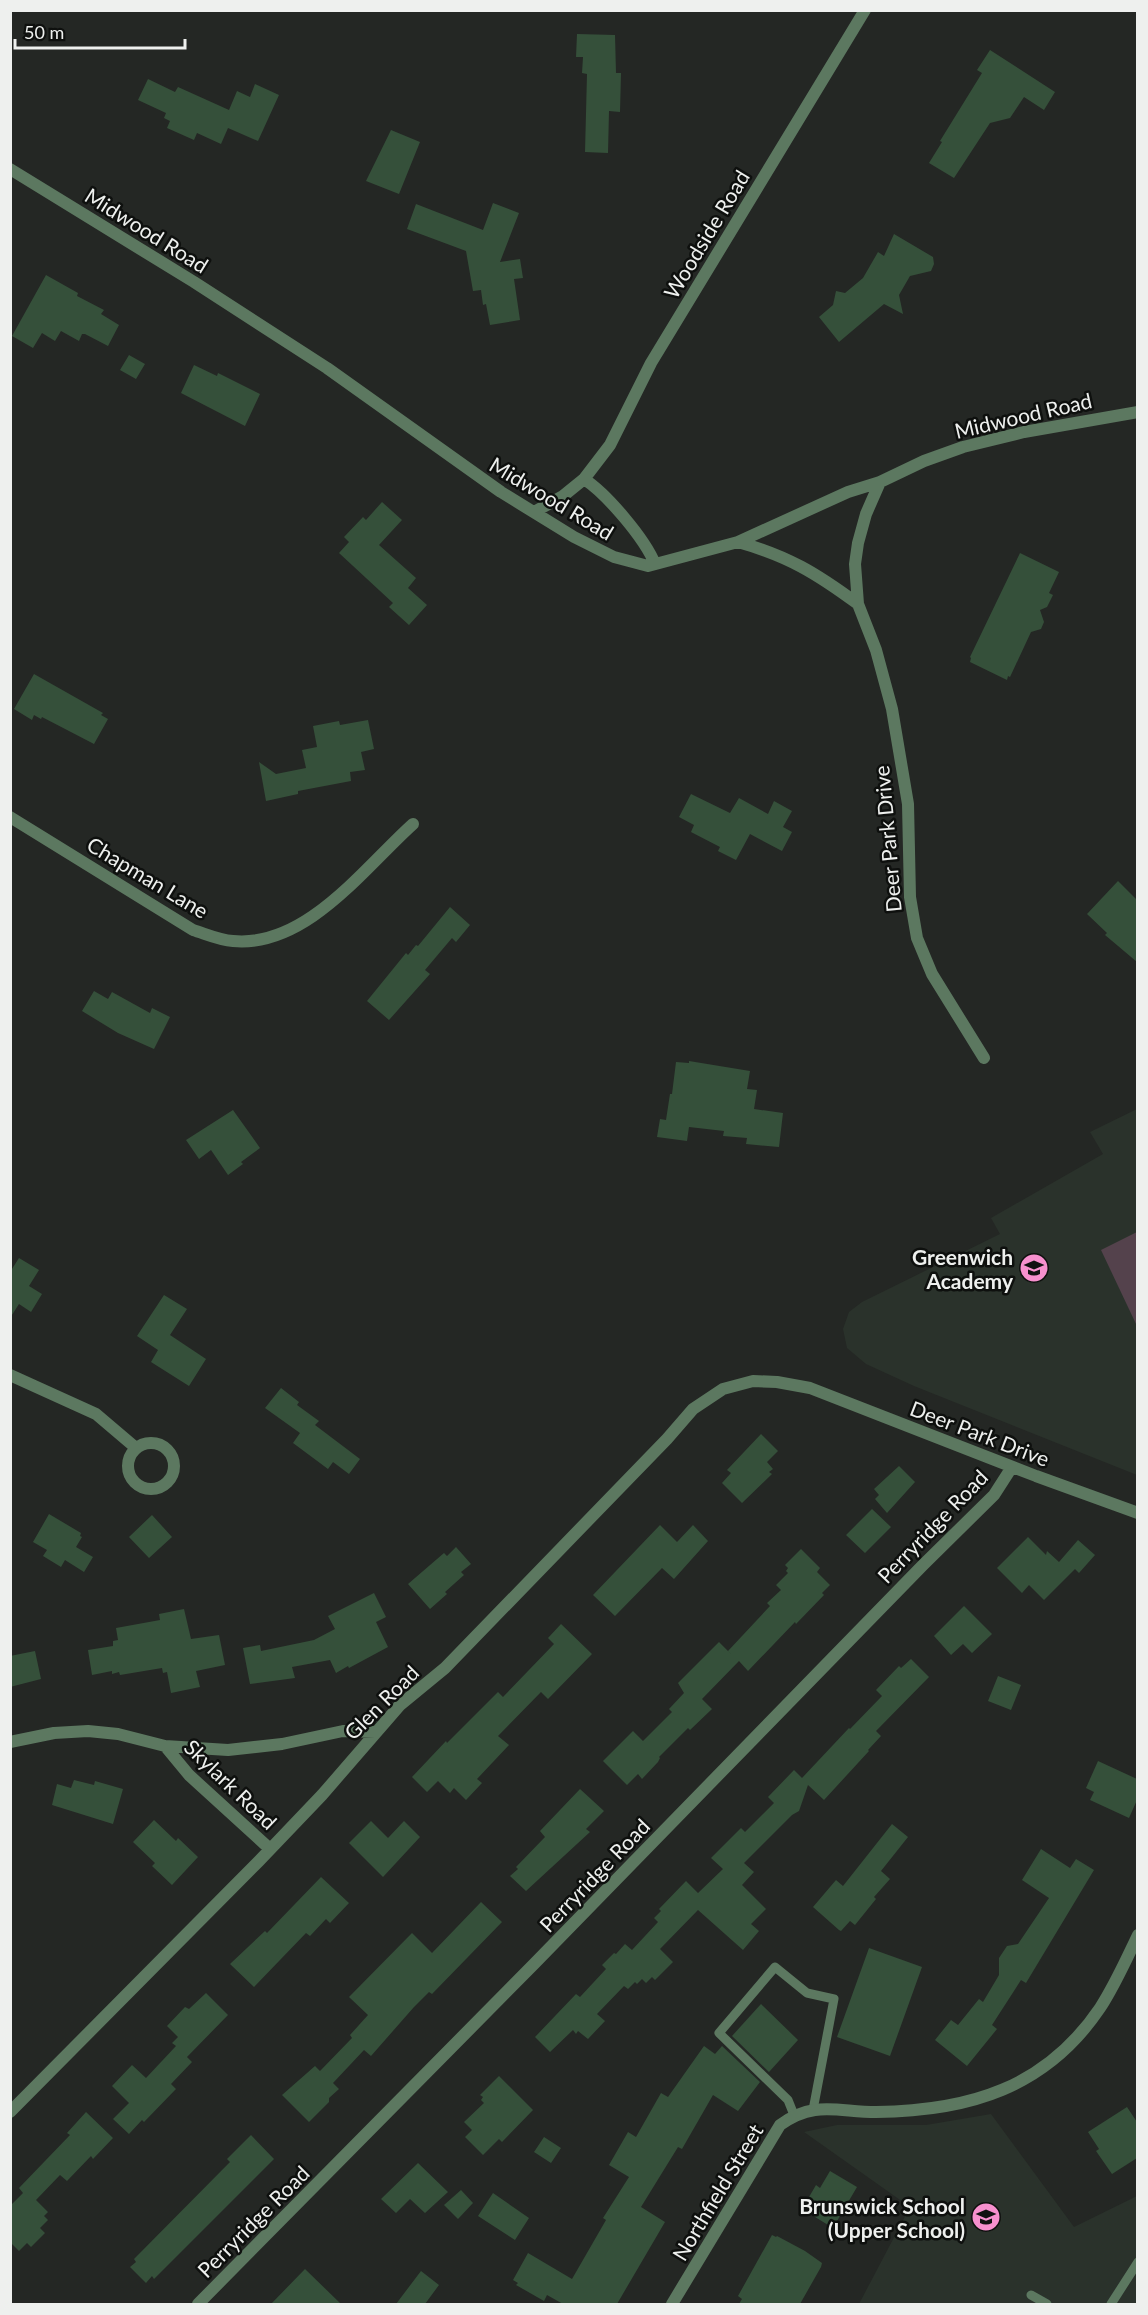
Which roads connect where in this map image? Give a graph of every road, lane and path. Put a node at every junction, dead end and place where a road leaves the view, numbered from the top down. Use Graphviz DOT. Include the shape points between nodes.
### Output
graph roads {
  1 [pos="865,10"];
  2 [pos="10,169"];
  3 [pos="1137,412"];
  4 [pos="584,479"];
  5 [pos="880,482"];
  6 [pos="534,512"];
  7 [pos="738,542"];
  8 [pos="655,564"];
  9 [pos="858,604"];
  10 [pos="10,817"];
  11 [pos="413,824"];
  12 [pos="984,1058"];
  13 [pos="10,1375"];
  14 [pos="810,1388"];
  15 [pos="136,1448"];
  16 [pos="1012,1467"];
  17 [pos="1137,1513"];
  18 [pos="375,1732"];
  19 [pos="10,1742"];
  20 [pos="165,1746"];
  21 [pos="270,1849"];
  22 [pos="1137,1935"];
  23 [pos="813,2110"];
  24 [pos="10,2112"];
  25 [pos="794,2115"];
  26 [pos="1137,2262"];
  27 [pos="1031,2295"];
  28 [pos="198,2304"];
  29 [pos="672,2304"];
  30 [pos="1047,2304"];
  31 [pos="1111,2304"];
  1 -- 4 [label="street, Woodside Road" via="651,363 609,445"];
  2 -- 6 [label="street, Midwood Road" via="327,368"];
  3 -- 5 [label="street, Midwood Road" via="963,447"];
  4 -- 6 [label="street, Woodside Road"];
  4 -- 8 [label="street" via="595,486 641,538"];
  5 -- 7 [label="street, Midwood Road" via="848,492"];
  5 -- 9 [label="street, Deer Park Drive" via="858,543"];
  6 -- 8 [label="street, Midwood Road" via="614,558"];
  7 -- 8 [label="street, Midwood Road"];
  7 -- 9 [label="street" via="800,565"];
  9 -- 12 [label="street, Deer Park Drive" via="892,709 908,804 910,897 917,938 932,974"];
  10 -- 11 [label="street, Chapman Lane" via="193,930 236,942 286,933 313,918"];
  13 -- 15 [label="street" via="96,1414"];
  14 -- 16 [label="street, Deer Park Drive"];
  14 -- 18 [label="street, Glen Road" via="753,1381 723,1389 693,1409 445,1668 400,1705"];
  16 -- 17 [label="street, Deer Park Drive"];
  16 -- 28 [label="street, Perryridge Road" via="994,1496"];
  18 -- 20 [label="street, Skylark Road" via="343,1731 228,1750"];
  18 -- 21 [label="street, Glen Road"];
  19 -- 20 [label="street, Skylark Road" via="88,1731"];
  20 -- 21 [label="street, Skylark Road" via="189,1775"];
  21 -- 24 [label="street, Glen Road"];
  22 -- 23 [label="street, Northfield Street" via="1101,2007 1073,2042 1048,2065 1018,2083 955,2105 874,2112"];
  23 -- 25 [label="street, Northfield Street"];
  23 -- 25 [label="lane" via="834,1999 807,1993 775,1967 719,2033 788,2100"];
  25 -- 29 [label="street, Northfield Street" via="780,2125 758,2159"];
  26 -- 31 [label="lane"];
  27 -- 30 [label="lane"];
}
